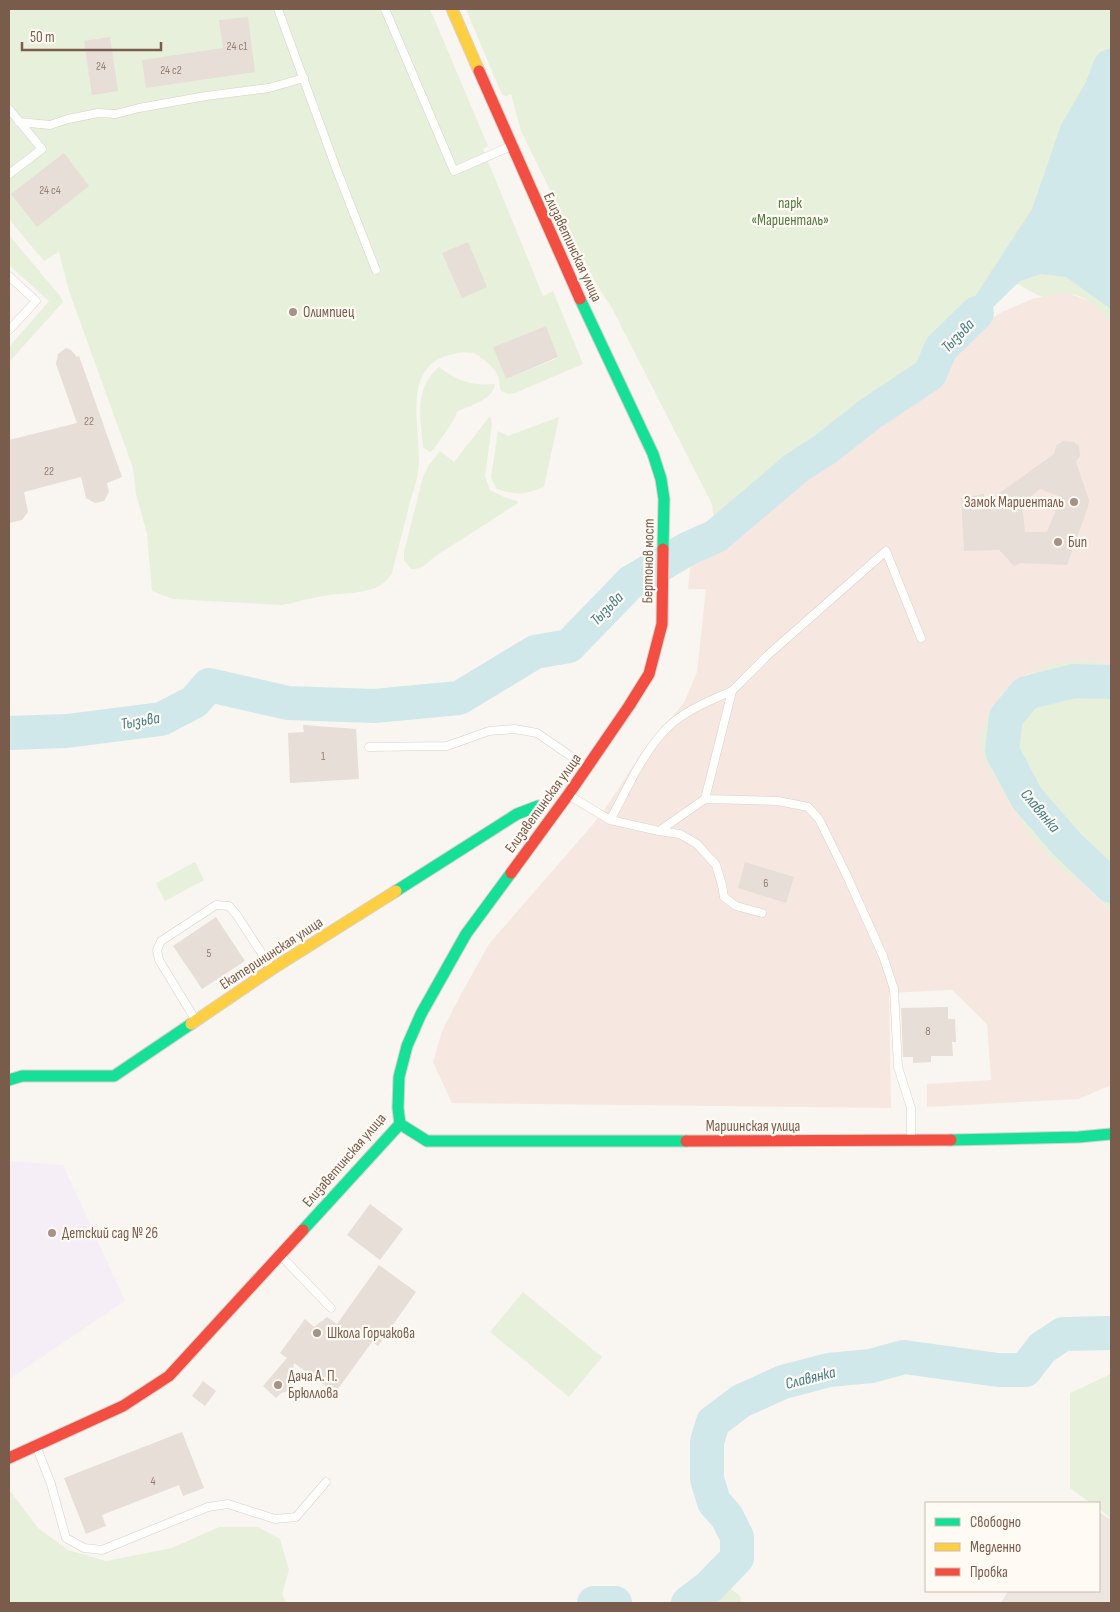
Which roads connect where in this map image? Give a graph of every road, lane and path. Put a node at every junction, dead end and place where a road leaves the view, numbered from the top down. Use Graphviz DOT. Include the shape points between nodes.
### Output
graph roads {
  1 [pos="278,9"];
  2 [pos="385,9"];
  3 [pos="452,9"];
  4 [pos="304,78"];
  5 [pos="9,109"];
  6 [pos="19,122"];
  7 [pos="511,146"];
  8 [pos="9,174"];
  9 [pos="376,270"];
  10 [pos="9,276"];
  11 [pos="9,330"];
  12 [pos="664,499"];
  13 [pos="662,624"];
  14 [pos="921,638"];
  15 [pos="732,691"];
  16 [pos="369,748"];
  17 [pos="587,767"];
  18 [pos="568,795"];
  19 [pos="705,799"];
  20 [pos="538,806"];
  21 [pos="610,820"];
  22 [pos="659,831"];
  23 [pos="762,913"];
  24 [pos="272,969"];
  25 [pos="196,1021"];
  26 [pos="9,1080"];
  27 [pos="400,1124"];
  28 [pos="1111,1134"];
  29 [pos="911,1142"];
  30 [pos="279,1255"];
  31 [pos="331,1308"];
  32 [pos="37,1446"];
  33 [pos="9,1458"];
  34 [pos="326,1482"];
  1 -- 4 [label="lane"];
  2 -- 7 [label="lane" via="454,171"];
  3 -- 7 [label="street, Елизаветинская улица"];
  4 -- 6 [label="lane" via="269,88 116,114 98,113 50,124"];
  4 -- 9 [label="lane"];
  5 -- 6 [label="lane"];
  6 -- 8 [label="lane" via="42,150"];
  7 -- 12 [label="street, Елизаветинская улица" via="651,448 662,481"];
  10 -- 11 [label="lane" via="36,301"];
  12 -- 13 [label="street, Бертонов мост"];
  13 -- 17 [label="street, Елизаветинская улица" via="649,674"];
  14 -- 15 [label="lane" via="886,551"];
  15 -- 19 [label="lane"];
  15 -- 21 [label="lane" via="701,705 666,729 646,754"];
  16 -- 17 [label="lane" via="447,746 489,731 515,729 537,733"];
  17 -- 18 [label="street, Елизаветинская улица"];
  18 -- 21 [label="lane"];
  18 -- 27 [label="street, Елизаветинская улица" via="466,934 420,1014 399,1077"];
  19 -- 22 [label="lane"];
  19 -- 29 [label="lane" via="778,801 808,807 819,819 883,956 894,989 898,1067 911,1108"];
  20 -- 24 [label="street, Екатерининская улица" via="517,814"];
  21 -- 22 [label="lane"];
  22 -- 23 [label="lane" via="680,834 697,844 716,865 724,898 736,906"];
  24 -- 25 [label="street, Екатерининская улица"];
  24 -- 25 [label="lane" via="229,906 216,905 168,936 157,950 159,960"];
  25 -- 26 [label="street, Екатерининская улица" via="114,1076 22,1076"];
  27 -- 29 [label="street, Мариинская улица" via="427,1141"];
  27 -- 30 [label="street, Елизаветинская улица"];
  28 -- 29 [label="street, Мариинская улица" via="1079,1138"];
  30 -- 31 [label="lane"];
  30 -- 32 [label="street, Елизаветинская улица" via="169,1376 123,1406"];
  32 -- 33 [label="street, Елизаветинская улица"];
  32 -- 34 [label="lane" via="66,1538 84,1548 102,1550 220,1505 228,1504 275,1519 296,1517"];
}
